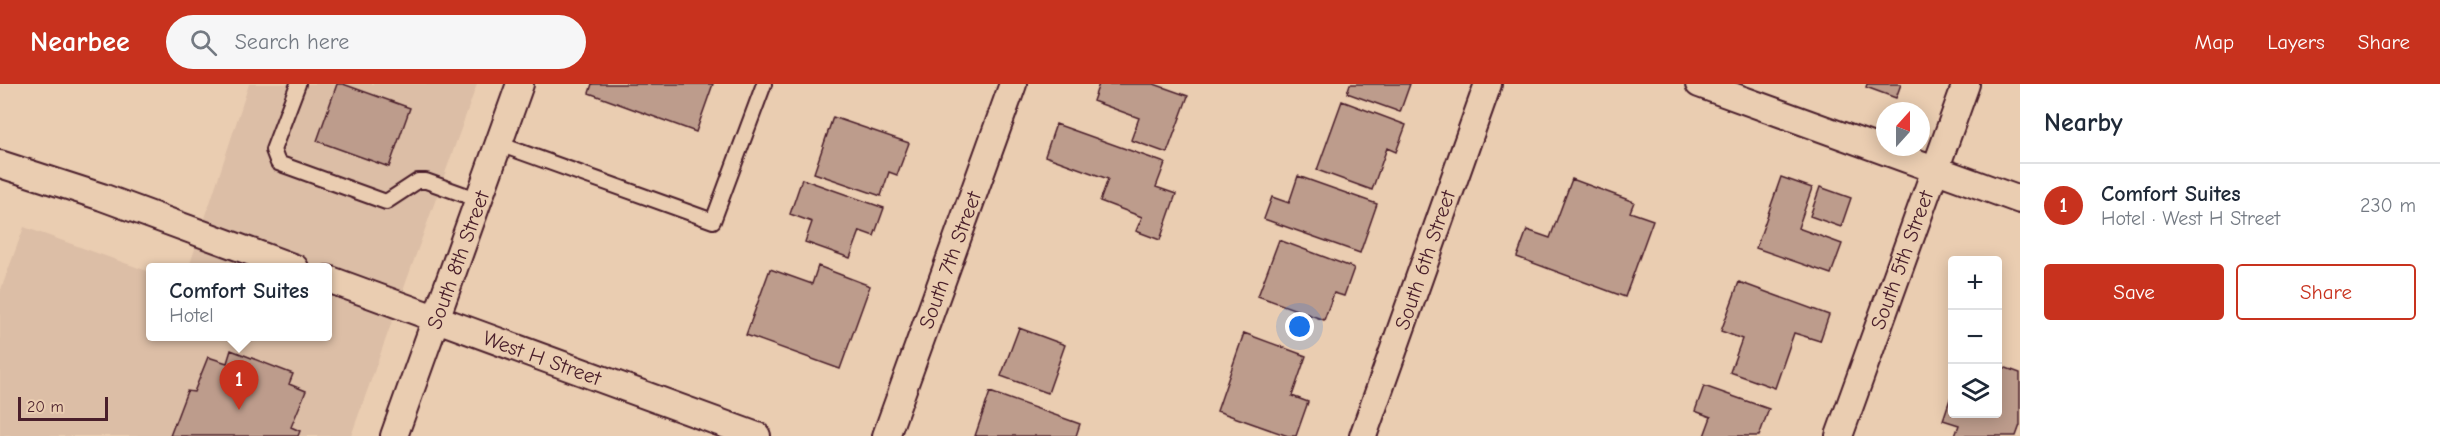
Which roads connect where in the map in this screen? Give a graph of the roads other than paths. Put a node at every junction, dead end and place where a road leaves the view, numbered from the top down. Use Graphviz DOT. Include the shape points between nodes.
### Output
graph roads {
  1 [pos="298,84"];
  2 [pos="520,84"];
  3 [pos="764,84"];
  4 [pos="1013,84"];
  5 [pos="1488,84"];
  6 [pos="1699,84"];
  7 [pos="1966,84"];
  8 [pos="499,144"];
  9 [pos="2,169"];
  10 [pos="1935,169"];
  11 [pos="479,200"];
  12 [pos="2020,200"];
  13 [pos="284,263"];
  14 [pos="332,281"];
  15 [pos="437,320"];
  16 [pos="394,436"];
  17 [pos="757,436"];
  18 [pos="886,436"];
  19 [pos="1363,436"];
  20 [pos="1839,436"];
  1 -- 11 [label="lane" via="273,150 278,163 386,202 417,182 426,181"];
  2 -- 8 [label="street, South 8th Street"];
  3 -- 8 [label="lane" via="713,221"];
  4 -- 18 [label="street, South 7th Street"];
  5 -- 19 [label="street, South 6th Street"];
  6 -- 10 [label="street"];
  7 -- 10 [label="street, South 5th Street"];
  8 -- 11 [label="street, South 8th Street"];
  9 -- 13 [label="street" via="102,197"];
  10 -- 12 [label="street"];
  10 -- 20 [label="street, South 5th Street"];
  11 -- 15 [label="street, South 8th Street"];
  14 -- 15 [label="street, West H Street"];
  15 -- 16 [label="street, South 8th Street"];
  15 -- 17 [label="street, West H Street"];
}
